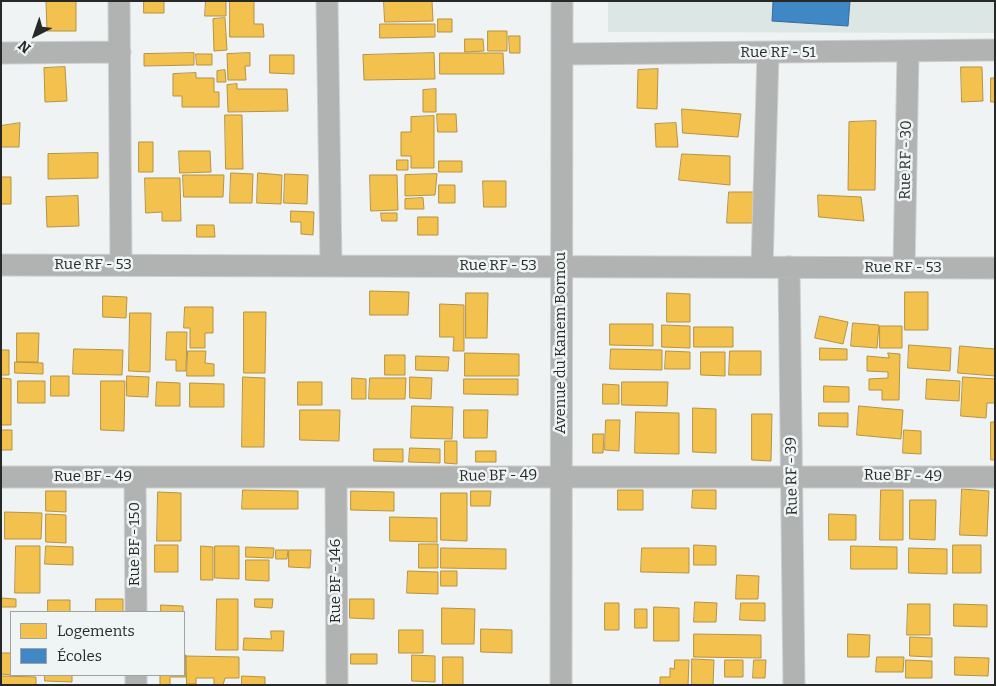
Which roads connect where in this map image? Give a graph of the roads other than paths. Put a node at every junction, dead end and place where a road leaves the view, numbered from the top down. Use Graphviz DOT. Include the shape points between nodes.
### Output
graph roads {
  1 [pos="119,1"];
  2 [pos="327,1"];
  3 [pos="562,1"];
  4 [pos="995,50"];
  5 [pos="120,52"];
  6 [pos="908,52"];
  7 [pos="1,53"];
  8 [pos="768,53"];
  9 [pos="562,54"];
  10 [pos="1,265"];
  11 [pos="121,265"];
  12 [pos="331,266"];
  13 [pos="562,266"];
  14 [pos="762,267"];
  15 [pos="789,267"];
  16 [pos="904,268"];
  17 [pos="995,268"];
  18 [pos="793,475"];
  19 [pos="1,476"];
  20 [pos="561,476"];
  21 [pos="135,477"];
  22 [pos="995,477"];
  23 [pos="336,478"];
  24 [pos="136,611"];
  25 [pos="337,685"];
  26 [pos="561,685"];
  27 [pos="794,685"];
  1 -- 5 [label="street"];
  2 -- 12 [label="street"];
  3 -- 9 [label="street, Avenue du Kanem Bornou"];
  4 -- 6 [label="street, Rue RF - 51"];
  5 -- 7 [label="street"];
  5 -- 11 [label="street"];
  6 -- 8 [label="street, Rue RF - 51"];
  6 -- 16 [label="street, Rue RF - 30"];
  8 -- 9 [label="street, Rue RF - 51"];
  8 -- 14 [label="street"];
  9 -- 13 [label="street, Avenue du Kanem Bornou"];
  10 -- 11 [label="street, Rue RF - 53"];
  11 -- 12 [label="street, Rue RF - 53"];
  12 -- 13 [label="street, Rue RF - 53"];
  13 -- 14 [label="street, Rue RF - 53"];
  13 -- 20 [label="street, Avenue du Kanem Bornou"];
  14 -- 15 [label="street, Rue RF - 53"];
  15 -- 16 [label="street, Rue RF - 53"];
  15 -- 18 [label="street, Rue RF - 39"];
  16 -- 17 [label="street, Rue RF - 53"];
  18 -- 20 [label="street, Rue BF - 49"];
  18 -- 22 [label="street, Rue BF - 49"];
  18 -- 27 [label="street, Rue RF - 39"];
  19 -- 21 [label="street, Rue BF - 49"];
  20 -- 23 [label="street, Rue BF - 49"];
  20 -- 26 [label="street, Avenue du Kanem Bornou"];
  21 -- 23 [label="street, Rue BF - 49"];
  21 -- 24 [label="street, Rue BF - 150"];
  23 -- 25 [label="street, Rue BF - 146"];
}
